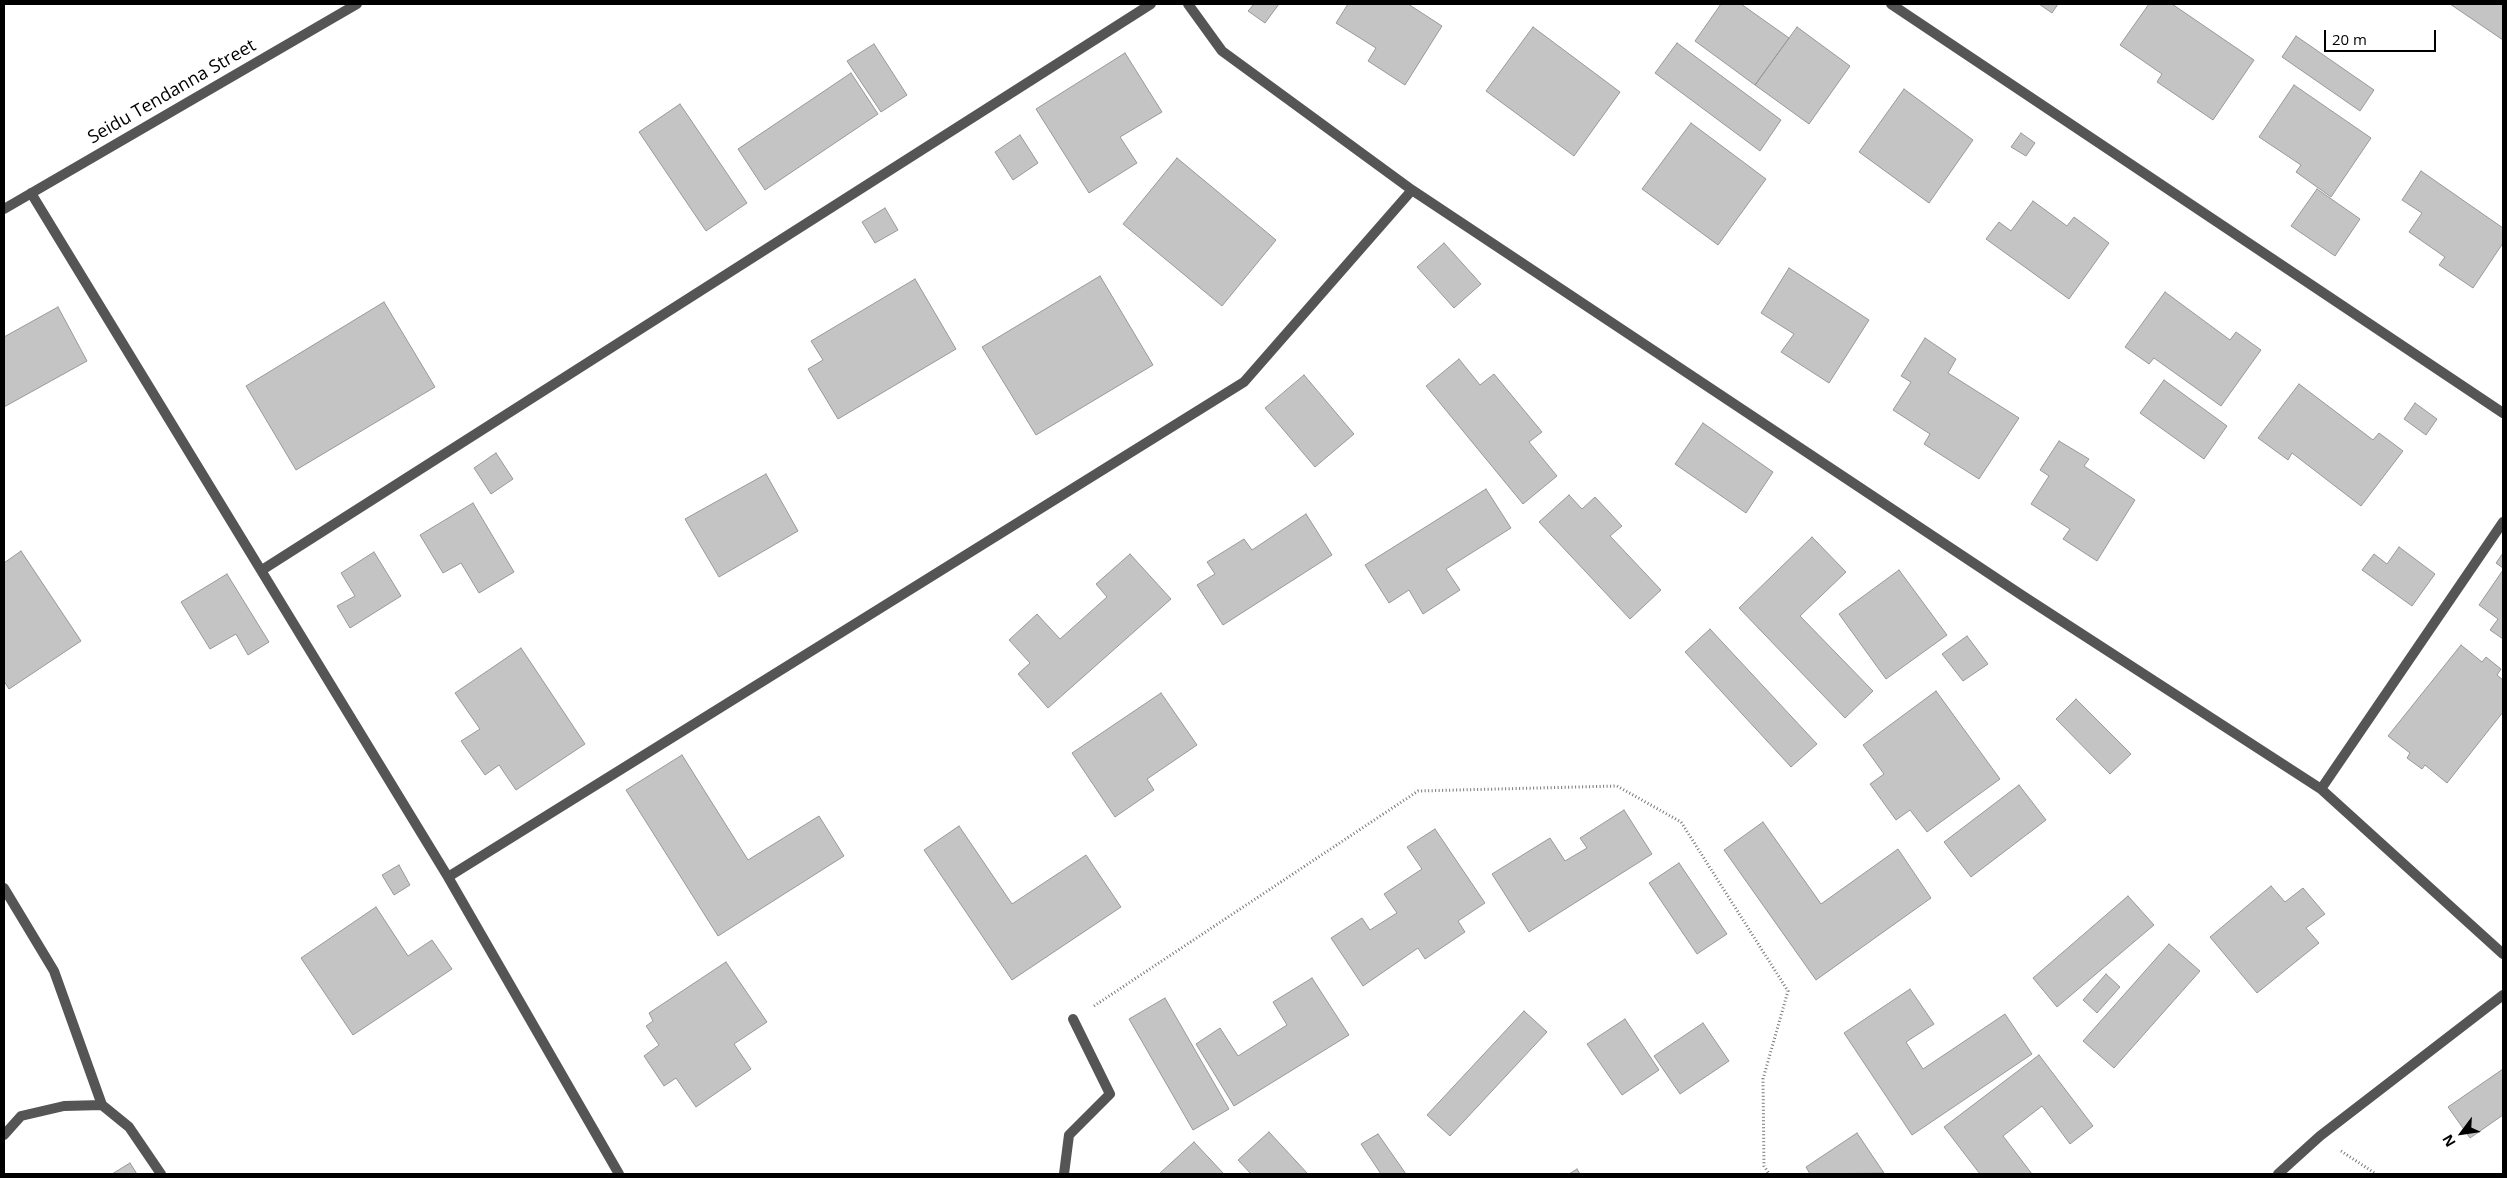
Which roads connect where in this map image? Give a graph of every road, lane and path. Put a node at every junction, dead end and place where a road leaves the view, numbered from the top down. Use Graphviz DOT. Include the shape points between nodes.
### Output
graph roads {
  1 [pos="357,4"];
  2 [pos="1152,4"];
  3 [pos="1188,4"];
  4 [pos="1891,4"];
  5 [pos="1412,190"];
  6 [pos="31,193"];
  7 [pos="4,209"];
  8 [pos="2503,413"];
  9 [pos="2503,522"];
  10 [pos="262,570"];
  11 [pos="2321,789"];
  12 [pos="448,877"];
  13 [pos="4,888"];
  14 [pos="2503,954"];
  15 [pos="2503,995"];
  16 [pos="1073,1019"];
  17 [pos="102,1105"];
  18 [pos="4,1135"];
  19 [pos="2320,1136"];
  20 [pos="161,1174"];
  21 [pos="619,1174"];
  22 [pos="1064,1174"];
  23 [pos="1769,1174"];
  24 [pos="2278,1174"];
  25 [pos="2376,1174"];
  1 -- 6 [label="street, Seidu Tendanna Street"];
  2 -- 10 [label="street"];
  3 -- 5 [label="street" via="1222,51"];
  4 -- 8 [label="street"];
  5 -- 11 [label="street" via="2022,596"];
  5 -- 12 [label="street" via="1244,382"];
  6 -- 7 [label="street, Seidu Tendanna Street"];
  6 -- 10 [label="street"];
  9 -- 11 [label="street"];
  10 -- 12 [label="street"];
  11 -- 14 [label="street"];
  12 -- 21 [label="street"];
  13 -- 17 [label="street" via="54,970"];
  15 -- 19 [label="street"];
  16 -- 22 [label="street" via="1110,1094 1069,1135"];
  16 -- 23 [label="path" via="1418,791 1617,786 1681,822 1788,991 1763,1079 1764,1166"];
  17 -- 18 [label="street" via="64,1106 22,1116"];
  17 -- 20 [label="street" via="129,1127"];
  19 -- 24 [label="street"];
  19 -- 25 [label="path"];
}
